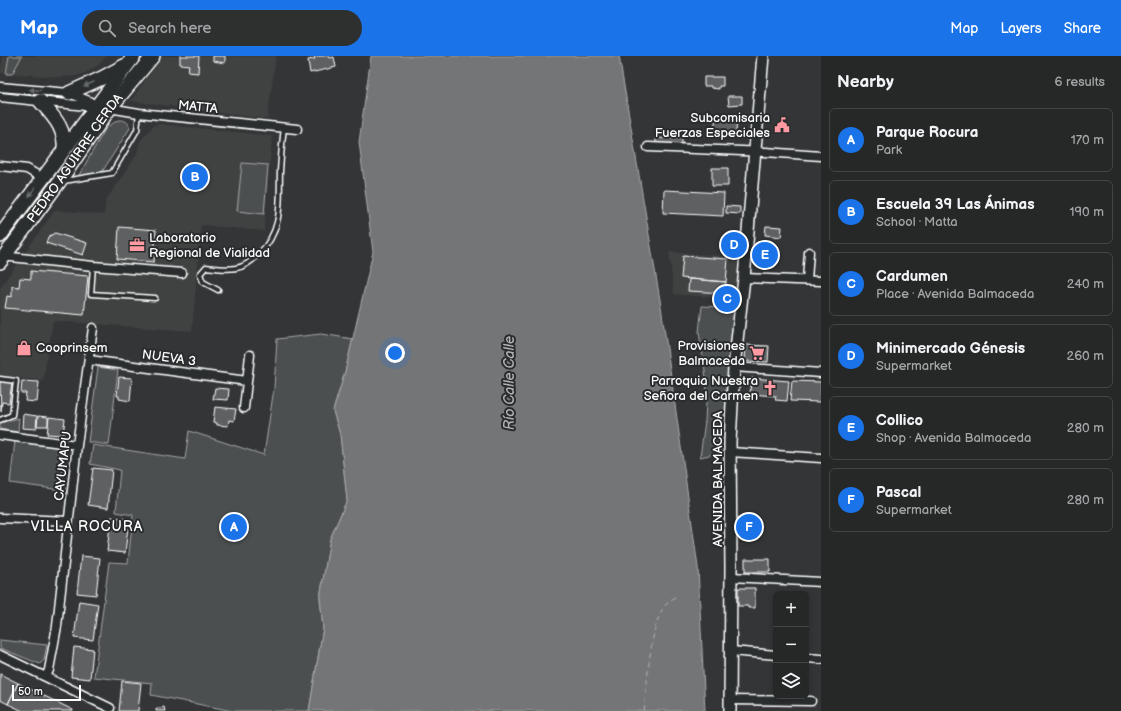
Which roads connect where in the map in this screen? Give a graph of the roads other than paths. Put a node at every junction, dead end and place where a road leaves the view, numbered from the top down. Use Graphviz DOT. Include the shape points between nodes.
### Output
graph roads {
  1 [pos="153,56"];
  2 [pos="763,56"];
  3 [pos="133,58"];
  4 [pos="0,87"];
  5 [pos="69,93"];
  6 [pos="0,97"];
  7 [pos="40,101"];
  8 [pos="97,106"];
  9 [pos="110,108"];
  10 [pos="139,113"];
  11 [pos="284,128"];
  12 [pos="297,129"];
  13 [pos="648,147"];
  14 [pos="64,150"];
  15 [pos="754,151"];
  16 [pos="821,156"];
  17 [pos="0,166"];
  18 [pos="42,178"];
  19 [pos="60,182"];
  20 [pos="0,236"];
  21 [pos="810,252"];
  22 [pos="1,258"];
  23 [pos="93,266"];
  24 [pos="182,273"];
  25 [pos="744,278"];
  26 [pos="807,280"];
  27 [pos="821,280"];
  28 [pos="218,290"];
  29 [pos="155,298"];
  30 [pos="93,328"];
  31 [pos="250,355"];
  32 [pos="89,360"];
  33 [pos="734,368"];
  34 [pos="821,374"];
  35 [pos="0,378"];
  36 [pos="247,380"];
  37 [pos="244,408"];
  38 [pos="0,420"];
  39 [pos="0,435"];
  40 [pos="77,445"];
  41 [pos="730,452"];
  42 [pos="821,458"];
  43 [pos="1,518"];
  44 [pos="68,521"];
  45 [pos="0,527"];
  46 [pos="731,577"];
  47 [pos="821,582"];
  48 [pos="731,651"];
  49 [pos="0,655"];
  50 [pos="773,655"];
  51 [pos="809,658"];
  52 [pos="821,659"];
  53 [pos="46,676"];
  54 [pos="730,700"];
  55 [pos="811,701"];
  56 [pos="110,708"];
  57 [pos="730,711"];
  1 -- 9 [label="highway, PEDRO AGUIRRE CERDA"];
  2 -- 15 [label="main road, AVENIDA BALMACEDA"];
  3 -- 5 [label="highway, one-way" via="112,74"];
  3 -- 8 [label="highway, PEDRO AGUIRRE CERDA"];
  5 -- 4 [label="street, MATTA, one-way"];
  5 -- 8 [label="street, MATTA"];
  6 -- 7 [label="street, MATTA"];
  7 -- 8 [label="street, MATTA"];
  7 -- 14 [label="highway" via="61,127"];
  8 -- 9 [label="street, MATTA"];
  8 -- 14 [label="highway, PEDRO AGUIRRE CERDA"];
  9 -- 10 [label="street, MATTA"];
  9 -- 19 [label="highway, PEDRO AGUIRRE CERDA"];
  10 -- 11 [label="street, MATTA"];
  10 -- 19 [label="lane" via="137,130 112,173"];
  11 -- 12 [label="street, MATTA"];
  11 -- 28 [label="lane" via="280,164 280,212 275,231 263,250 243,266 231,269 203,269 200,274 203,282"];
  13 -- 15 [label="street"];
  14 -- 18 [label="highway, PEDRO AGUIRRE CERDA"];
  15 -- 16 [label="street"];
  15 -- 25 [label="main road, AVENIDA BALMACEDA"];
  17 -- 18 [label="street" via="27,169"];
  18 -- 20 [label="highway, PEDRO AGUIRRE CERDA, one-way"];
  19 -- 22 [label="highway, PEDRO AGUIRRE CERDA"];
  21 -- 26 [label="street"];
  22 -- 23 [label="street"];
  23 -- 24 [label="street"];
  23 -- 29 [label="lane" via="91,294"];
  25 -- 26 [label="street"];
  25 -- 33 [label="main road, AVENIDA BALMACEDA"];
  26 -- 27 [label="street"];
  30 -- 32 [label="street, CAYUMAPU"];
  31 -- 36 [label="street"];
  32 -- 36 [label="street, NUEVA 3"];
  32 -- 40 [label="street, CAYUMAPU"];
  33 -- 34 [label="street"];
  33 -- 41 [label="main road, AVENIDA BALMACEDA"];
  35 -- 38 [label="lane" via="16,381 12,415"];
  36 -- 37 [label="street"];
  39 -- 40 [label="street"];
  40 -- 44 [label="street, CAYUMAPU"];
  41 -- 42 [label="street"];
  41 -- 46 [label="main road, AVENIDA BALMACEDA"];
  43 -- 44 [label="street"];
  43 -- 45 [label="street"];
  44 -- 53 [label="street, CAYUMAPU" via="57,626"];
  46 -- 47 [label="street"];
  46 -- 48 [label="main road, AVENIDA BALMACEDA"];
  48 -- 50 [label="street"];
  48 -- 54 [label="main road, AVENIDA BALMACEDA"];
  49 -- 53 [label="street"];
  51 -- 52 [label="street"];
  53 -- 56 [label="street"];
  54 -- 55 [label="street"];
  54 -- 57 [label="main road, AVENIDA BALMACEDA"];
}
